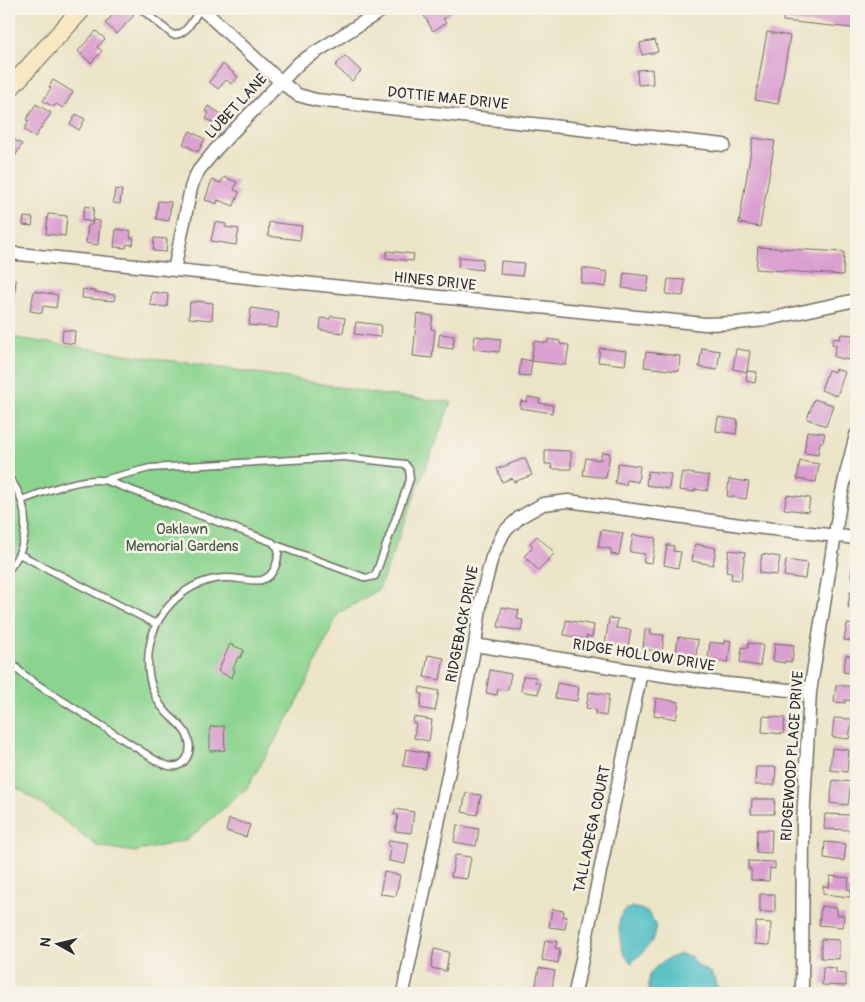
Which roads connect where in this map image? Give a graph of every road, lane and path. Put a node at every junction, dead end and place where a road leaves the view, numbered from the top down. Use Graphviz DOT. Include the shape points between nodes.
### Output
graph roads {
  1 [pos="82,9"];
  2 [pos="141,9"];
  3 [pos="201,9"];
  4 [pos="384,9"];
  5 [pos="13,81"];
  6 [pos="281,82"];
  7 [pos="724,144"];
  8 [pos="9,253"];
  9 [pos="174,270"];
  10 [pos="856,300"];
  11 [pos="856,435"];
  12 [pos="9,478"];
  13 [pos="102,480"];
  14 [pos="22,500"];
  15 [pos="835,537"];
  16 [pos="856,538"];
  17 [pos="276,545"];
  18 [pos="19,554"];
  19 [pos="9,568"];
  20 [pos="156,624"];
  21 [pos="475,645"];
  22 [pos="9,659"];
  23 [pos="641,672"];
  24 [pos="810,692"];
  25 [pos="403,993"];
  26 [pos="575,993"];
  27 [pos="802,993"];
  1 -- 5 [label="main road"];
  2 -- 3 [label="lane" via="173,35 186,30"];
  3 -- 6 [label="street, DOTTIE MAE DRIVE"];
  4 -- 6 [label="street, LUBET LANE" via="300,62"];
  6 -- 7 [label="street, DOTTIE MAE DRIVE" via="298,95 316,100"];
  6 -- 9 [label="street, LUBET LANE" via="199,170 191,188"];
  8 -- 9 [label="street, HINES DRIVE"];
  9 -- 10 [label="street, HINES DRIVE" via="705,324 764,320"];
  11 -- 15 [label="street, RIDGEWOOD PLACE DRIVE" via="846,470"];
  12 -- 14 [label="lane"];
  13 -- 14 [label="lane" via="76,483"];
  13 -- 17 [label="lane"];
  13 -- 17 [label="lane" via="150,468 344,456 405,464 410,469 410,480 375,576 366,578"];
  14 -- 18 [label="lane" via="25,529"];
  15 -- 16 [label="street, RIDGEBACK DRIVE"];
  15 -- 21 [label="street, RIDGEBACK DRIVE" via="568,500 543,504 520,517 504,532 492,557 481,600"];
  15 -- 24 [label="street, RIDGEWOOD PLACE DRIVE"];
  17 -- 20 [label="lane" via="278,562 266,578 217,578 200,584 177,597"];
  18 -- 19 [label="lane"];
  18 -- 20 [label="lane"];
  20 -- 22 [label="lane" via="148,651 151,685 162,708 187,734 190,745 186,760 177,766 161,763 146,754 32,681"];
  21 -- 23 [label="street, RIDGE HOLLOW DRIVE"];
  21 -- 25 [label="street, RIDGEBACK DRIVE"];
  23 -- 24 [label="street, RIDGE HOLLOW DRIVE"];
  23 -- 26 [label="street, TALLADEGA COURT"];
  24 -- 27 [label="street, RIDGEWOOD PLACE DRIVE" via="803,823"];
}
